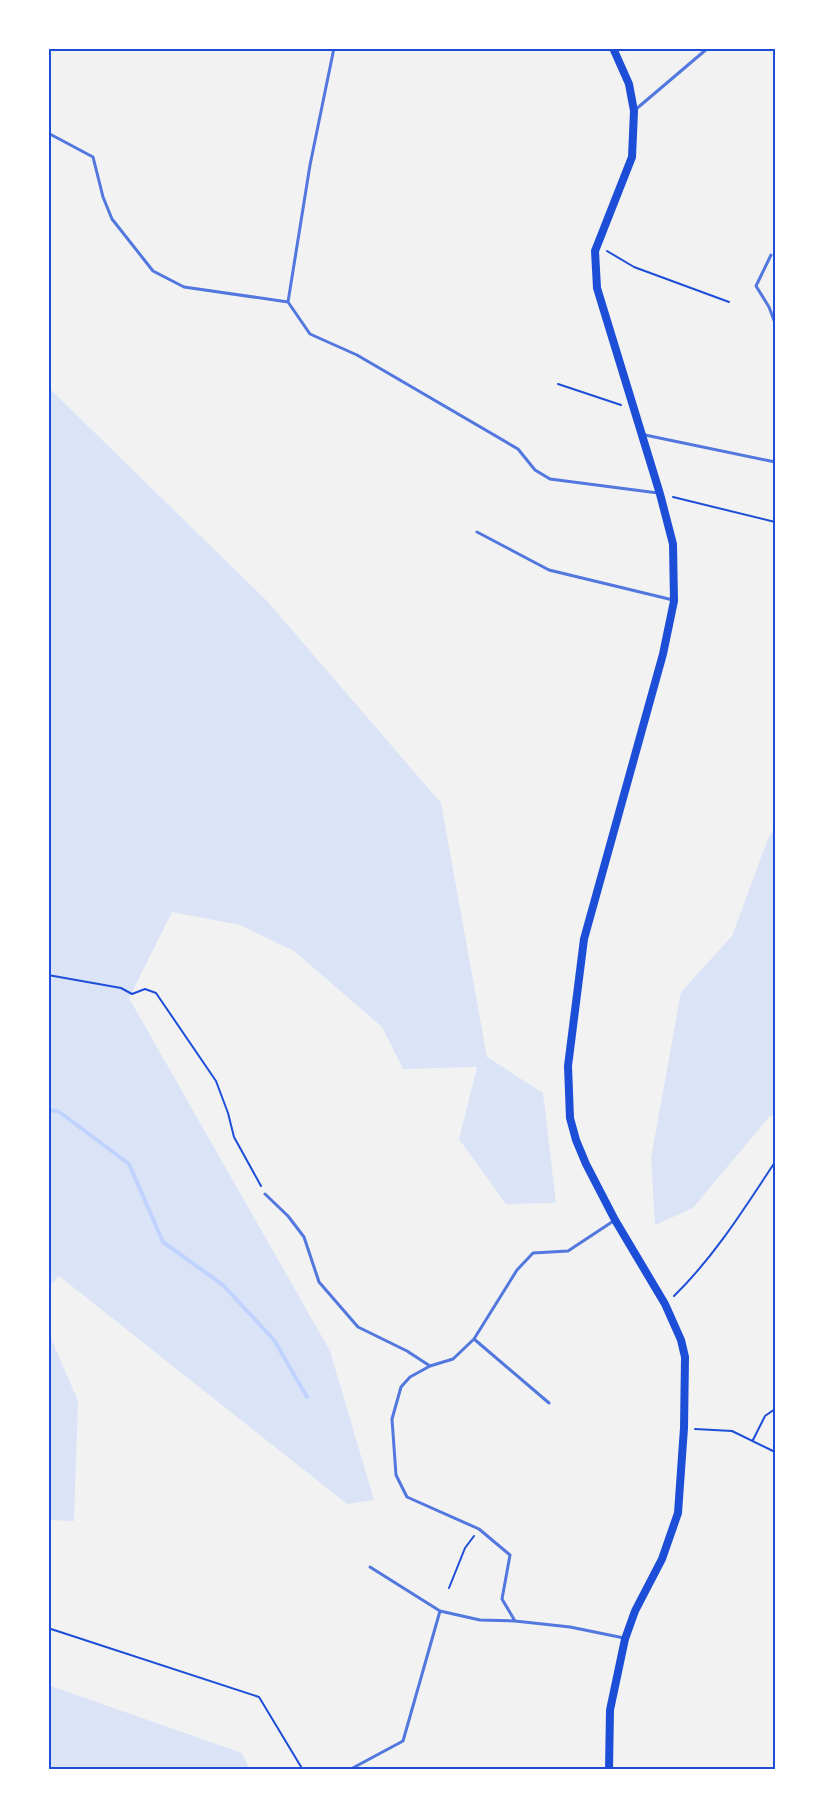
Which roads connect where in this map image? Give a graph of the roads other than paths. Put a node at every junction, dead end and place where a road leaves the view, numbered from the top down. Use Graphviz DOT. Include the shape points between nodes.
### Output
graph roads {
  1 [pos="334,48"];
  2 [pos="614,48"];
  3 [pos="708,48"];
  4 [pos="634,111"];
  5 [pos="48,133"];
  6 [pos="771,255"];
  7 [pos="288,302"];
  8 [pos="775,323"];
  9 [pos="642,434"];
  10 [pos="775,462"];
  11 [pos="660,494"];
  12 [pos="477,532"];
  13 [pos="674,601"];
  14 [pos="265,1194"];
  15 [pos="615,1220"];
  16 [pos="474,1340"];
  17 [pos="430,1366"];
  18 [pos="549,1403"];
  19 [pos="370,1567"];
  20 [pos="440,1611"];
  21 [pos="515,1621"];
  22 [pos="625,1638"];
  23 [pos="349,1770"];
  24 [pos="609,1770"];
  1 -- 7 [label="lane"];
  2 -- 4 [label="main road" via="629,84"];
  3 -- 4 [label="lane"];
  4 -- 9 [label="main road" via="632,156 595,251 597,288"];
  5 -- 7 [label="lane" via="93,157 112,219 153,271 184,287"];
  6 -- 8 [label="lane" via="756,286"];
  7 -- 11 [label="lane" via="310,334 357,355 518,449 535,470 550,479"];
  9 -- 10 [label="lane"];
  9 -- 11 [label="main road"];
  11 -- 13 [label="main road" via="673,544"];
  12 -- 13 [label="lane" via="549,570"];
  13 -- 15 [label="main road" via="663,654 584,939 568,1066 570,1118 576,1140"];
  14 -- 17 [label="lane" via="304,1237 319,1282 358,1327"];
  15 -- 16 [label="lane" via="568,1251 533,1253 517,1270"];
  15 -- 22 [label="main road" via="665,1304 685,1357 678,1513 662,1559"];
  16 -- 17 [label="lane" via="453,1359"];
  16 -- 18 [label="lane"];
  17 -- 21 [label="lane" via="401,1387 392,1419 396,1475 407,1497 479,1529 510,1555 502,1599"];
  19 -- 20 [label="lane"];
  20 -- 21 [label="lane" via="480,1620"];
  20 -- 23 [label="lane" via="403,1741"];
  21 -- 22 [label="lane"];
  22 -- 24 [label="main road" via="610,1710"];
}
